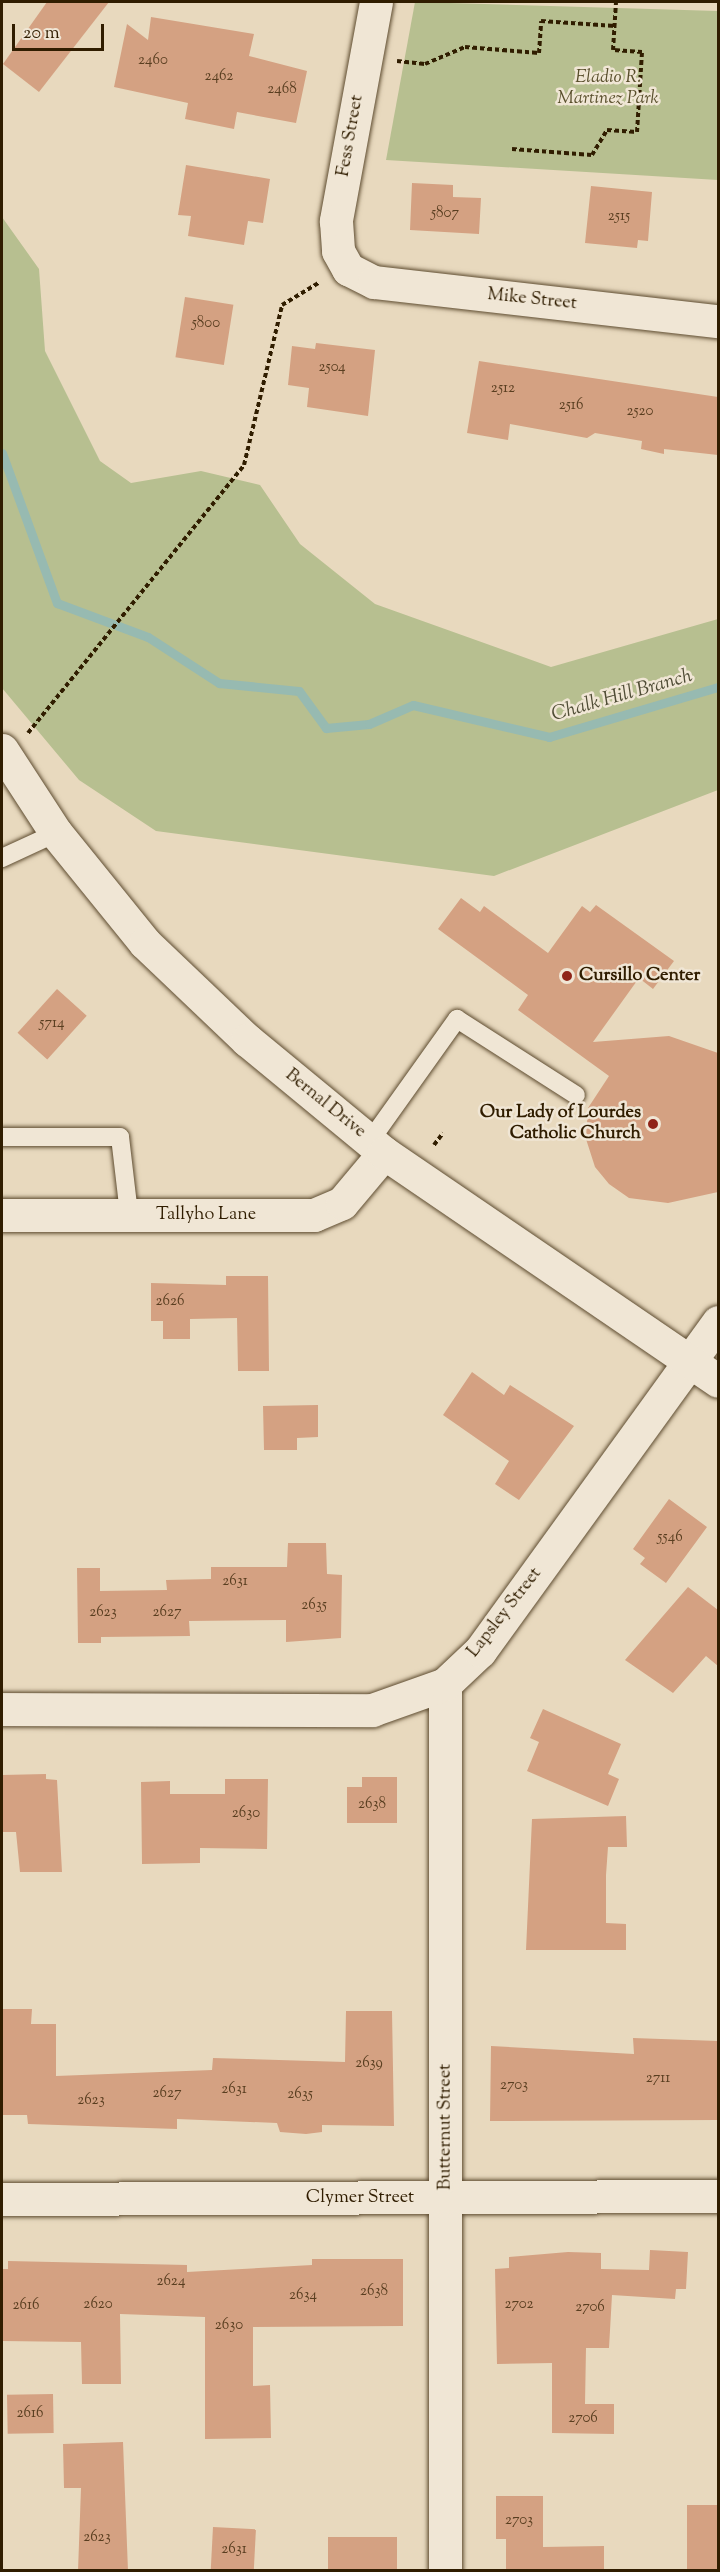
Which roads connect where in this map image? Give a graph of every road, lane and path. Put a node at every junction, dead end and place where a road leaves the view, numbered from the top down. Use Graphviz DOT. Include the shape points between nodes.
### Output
graph roads {
  1 [pos="376,2"];
  2 [pos="616,2"];
  3 [pos="615,26"];
  4 [pos="395,52"];
  5 [pos="512,149"];
  6 [pos="348,269"];
  7 [pos="718,321"];
  8 [pos="15,741"];
  9 [pos="56,833"];
  10 [pos="2,858"];
  11 [pos="576,1095"];
  12 [pos="443,1133"];
  13 [pos="2,1137"];
  14 [pos="434,1145"];
  15 [pos="377,1147"];
  16 [pos="129,1214"];
  17 [pos="2,1215"];
  18 [pos="718,1322"];
  19 [pos="692,1363"];
  20 [pos="718,1381"];
  21 [pos="445,1684"];
  22 [pos="2,1709"];
  23 [pos="718,2196"];
  24 [pos="447,2198"];
  25 [pos="2,2199"];
  26 [pos="445,2571"];
  1 -- 6 [label="street, Fess Street" via="336,221 338,251"];
  2 -- 3 [label="path"];
  3 -- 4 [label="path" via="542,21 539,53 465,47 424,64 398,61"];
  3 -- 5 [label="path" via="613,50 642,52 637,132 607,130 592,155"];
  6 -- 7 [label="street, Mike Street" via="374,282"];
  6 -- 8 [label="path" via="292,295 282,305 244,465 48,708"];
  8 -- 9 [label="street, Bernal Drive"];
  9 -- 10 [label="lane"];
  9 -- 15 [label="street, Bernal Drive" via="145,943 247,1040"];
  11 -- 15 [label="lane" via="457,1019"];
  12 -- 14 [label="path"];
  13 -- 16 [label="lane" via="120,1137"];
  15 -- 16 [label="street, Tallyho Lane" via="342,1203 314,1215"];
  15 -- 19 [label="street, Bernal Drive"];
  16 -- 17 [label="street, Tallyho Lane"];
  18 -- 19 [label="street, Lapsley Street"];
  19 -- 20 [label="street, Bernal Drive"];
  19 -- 21 [label="street, Lapsley Street" via="480,1651"];
  21 -- 22 [label="street, Lapsley Street" via="372,1710"];
  21 -- 24 [label="street, Butternut Street"];
  23 -- 24 [label="street, Clymer Street"];
  24 -- 25 [label="street, Clymer Street"];
  24 -- 26 [label="street, Butternut Street"];
}
